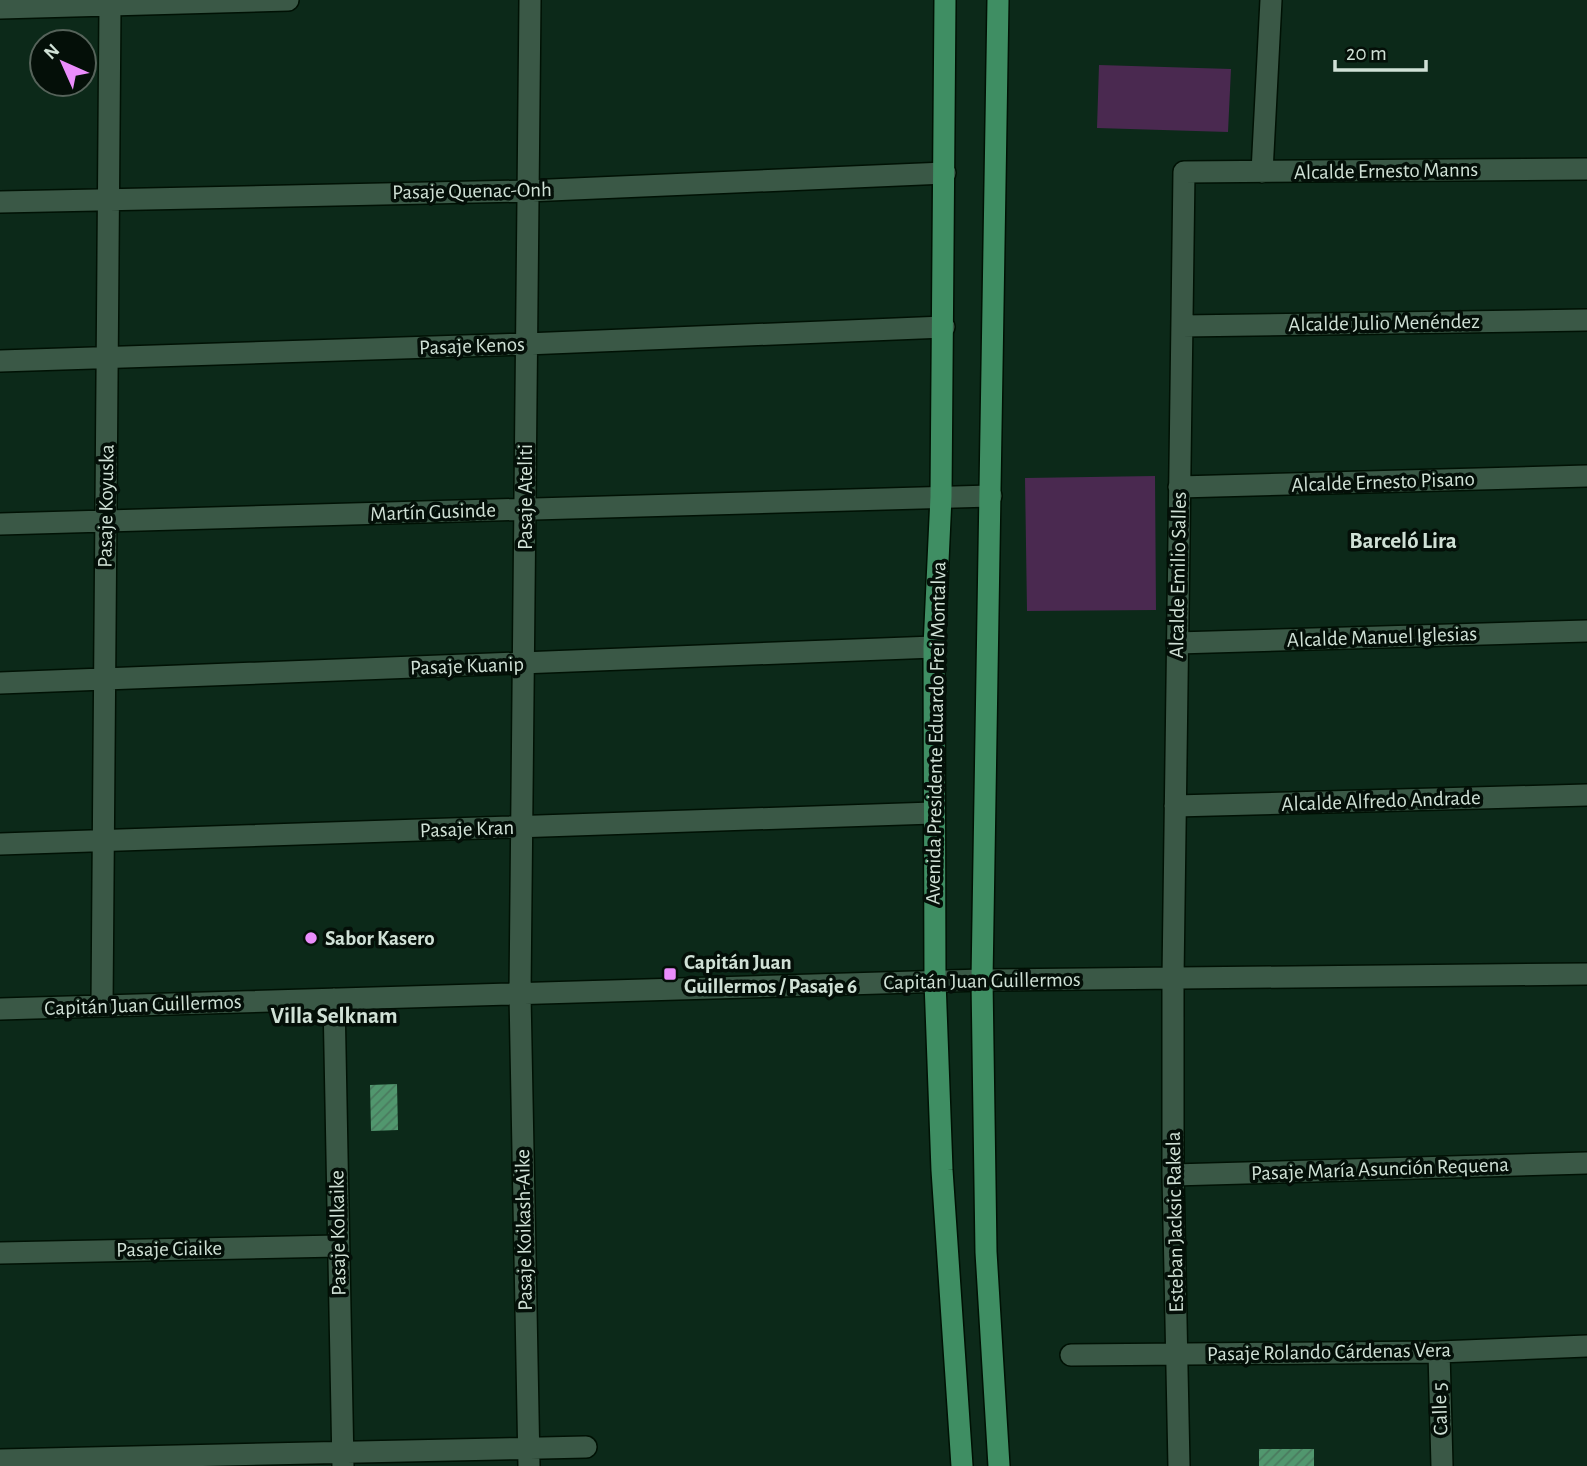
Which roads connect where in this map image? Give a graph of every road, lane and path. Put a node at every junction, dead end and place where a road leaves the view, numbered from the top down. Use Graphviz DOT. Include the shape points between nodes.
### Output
graph roads {
  1 [pos="288,0"];
  2 [pos="530,0"];
  3 [pos="945,0"];
  4 [pos="998,0"];
  5 [pos="1271,0"];
  6 [pos="1,5"];
  7 [pos="110,6"];
  8 [pos="1587,169"];
  9 [pos="1184,172"];
  10 [pos="1262,172"];
  11 [pos="944,173"];
  12 [pos="527,191"];
  13 [pos="108,199"];
  14 [pos="0,202"];
  15 [pos="1587,320"];
  16 [pos="1182,326"];
  17 [pos="944,327"];
  18 [pos="526,344"];
  19 [pos="107,358"];
  20 [pos="0,361"];
  21 [pos="1587,476"];
  22 [pos="1180,487"];
  23 [pos="991,496"];
  24 [pos="941,497"];
  25 [pos="525,509"];
  26 [pos="106,521"];
  27 [pos="0,524"];
  28 [pos="1587,631"];
  29 [pos="1177,643"];
  30 [pos="934,647"];
  31 [pos="523,664"];
  32 [pos="104,680"];
  33 [pos="0,684"];
  34 [pos="1587,795"];
  35 [pos="1175,806"];
  36 [pos="933,813"];
  37 [pos="522,827"];
  38 [pos="103,841"];
  39 [pos="0,844"];
  40 [pos="1587,974"];
  41 [pos="1172,978"];
  42 [pos="982,980"];
  43 [pos="935,981"];
  44 [pos="520,993"];
  45 [pos="334,999"];
  46 [pos="102,1006"];
  47 [pos="0,1009"];
  48 [pos="1587,1163"];
  49 [pos="1173,1175"];
  50 [pos="338,1245"];
  51 [pos="0,1253"];
  52 [pos="1587,1346"];
  53 [pos="1439,1352"];
  54 [pos="1178,1354"];
  55 [pos="1071,1355"];
  56 [pos="586,1447"];
  57 [pos="529,1457"];
  58 [pos="343,1459"];
  59 [pos="0,1460"];
  60 [pos="158,1461"];
  61 [pos="962,1466"];
  62 [pos="999,1466"];
  63 [pos="1179,1466"];
  64 [pos="1442,1466"];
  1 -- 7 [label="street"];
  2 -- 12 [label="street, Pasaje Ateliti"];
  3 -- 11 [label="main road, Avenida Presidente Eduardo Frei Montalva"];
  4 -- 23 [label="main road"];
  5 -- 10 [label="street"];
  6 -- 7 [label="street"];
  7 -- 13 [label="street, Pasaje Koyuska"];
  8 -- 10 [label="street, Alcalde Ernesto Manns"];
  9 -- 10 [label="street, Alcalde Ernesto Manns"];
  9 -- 16 [label="street, Alcalde Emilio Salles"];
  11 -- 12 [label="street, Pasaje Quenac-Onh"];
  11 -- 17 [label="main road, Avenida Presidente Eduardo Frei Montalva"];
  12 -- 13 [label="street, Pasaje Quenac-Onh"];
  12 -- 18 [label="street, Pasaje Ateliti"];
  13 -- 14 [label="street, Pasaje Quenac-Onh"];
  13 -- 19 [label="street, Pasaje Koyuska"];
  15 -- 16 [label="street, Alcalde Julio Menéndez"];
  16 -- 22 [label="street, Alcalde Emilio Salles"];
  17 -- 18 [label="street, Pasaje Kenos"];
  17 -- 24 [label="main road, Avenida Presidente Eduardo Frei Montalva"];
  18 -- 19 [label="street, Pasaje Kenos"];
  18 -- 25 [label="street, Pasaje Ateliti"];
  19 -- 20 [label="street, Pasaje Kenos"];
  19 -- 26 [label="street, Pasaje Koyuska"];
  21 -- 22 [label="street, Alcalde Ernesto Pisano"];
  22 -- 29 [label="street, Alcalde Emilio Salles"];
  23 -- 24 [label="street, Martín Gusinde"];
  23 -- 42 [label="main road"];
  24 -- 25 [label="street, Martín Gusinde"];
  24 -- 30 [label="main road, Avenida Presidente Eduardo Frei Montalva"];
  25 -- 26 [label="street, Martín Gusinde"];
  25 -- 31 [label="street, Pasaje Ateliti"];
  26 -- 27 [label="street, Martín Gusinde"];
  26 -- 32 [label="street, Pasaje Koyuska"];
  28 -- 29 [label="street, Alcalde Manuel Iglesias"];
  29 -- 35 [label="street, Alcalde Emilio Salles"];
  30 -- 31 [label="street, Pasaje Kuanip"];
  30 -- 36 [label="main road, Avenida Presidente Eduardo Frei Montalva"];
  31 -- 32 [label="street, Pasaje Kuanip"];
  31 -- 37 [label="street, Pasaje Ateliti"];
  32 -- 33 [label="street, Pasaje Kuanip"];
  32 -- 38 [label="street, Pasaje Koyuska"];
  34 -- 35 [label="street, Alcalde Alfredo Andrade"];
  35 -- 41 [label="street, Alcalde Emilio Salles"];
  36 -- 37 [label="street, Pasaje Kran"];
  36 -- 43 [label="main road, Avenida Presidente Eduardo Frei Montalva"];
  37 -- 38 [label="street, Pasaje Kran"];
  37 -- 44 [label="street, Pasaje Ateliti"];
  38 -- 39 [label="street, Pasaje Kran"];
  38 -- 46 [label="street, Pasaje Koyuska"];
  40 -- 41 [label="street, Capitán Juan Guillermos"];
  41 -- 42 [label="street, Capitán Juan Guillermos"];
  41 -- 49 [label="street, Esteban Jacksic Rakela"];
  42 -- 43 [label="street, Capitán Juan Guillermos"];
  42 -- 62 [label="main road" via="986,1252"];
  43 -- 44 [label="street, Capitán Juan Guillermos"];
  43 -- 61 [label="main road, Avenida Presidente Eduardo Frei Montalva" via="942,1170"];
  44 -- 45 [label="street, Capitán Juan Guillermos"];
  44 -- 57 [label="street, Pasaje Koikash-Aike"];
  45 -- 46 [label="street, Capitán Juan Guillermos"];
  45 -- 50 [label="street, Pasaje Kolkaike"];
  46 -- 47 [label="street, Capitán Juan Guillermos"];
  48 -- 49 [label="street, Pasaje María Asunción Requena"];
  49 -- 54 [label="street, Esteban Jacksic Rakela"];
  50 -- 51 [label="street, Pasaje Ciaike"];
  50 -- 58 [label="street, Pasaje Kolkaike"];
  52 -- 53 [label="street, Pasaje Rolando Cárdenas Vera"];
  53 -- 54 [label="street, Pasaje Rolando Cárdenas Vera"];
  53 -- 64 [label="street, Calle 5"];
  54 -- 55 [label="street, Pasaje Rolando Cárdenas Vera"];
  54 -- 63 [label="street, Esteban Jacksic Rakela"];
  56 -- 57 [label="street"];
  57 -- 58 [label="street"];
  58 -- 60 [label="street"];
  59 -- 60 [label="street"];
}
